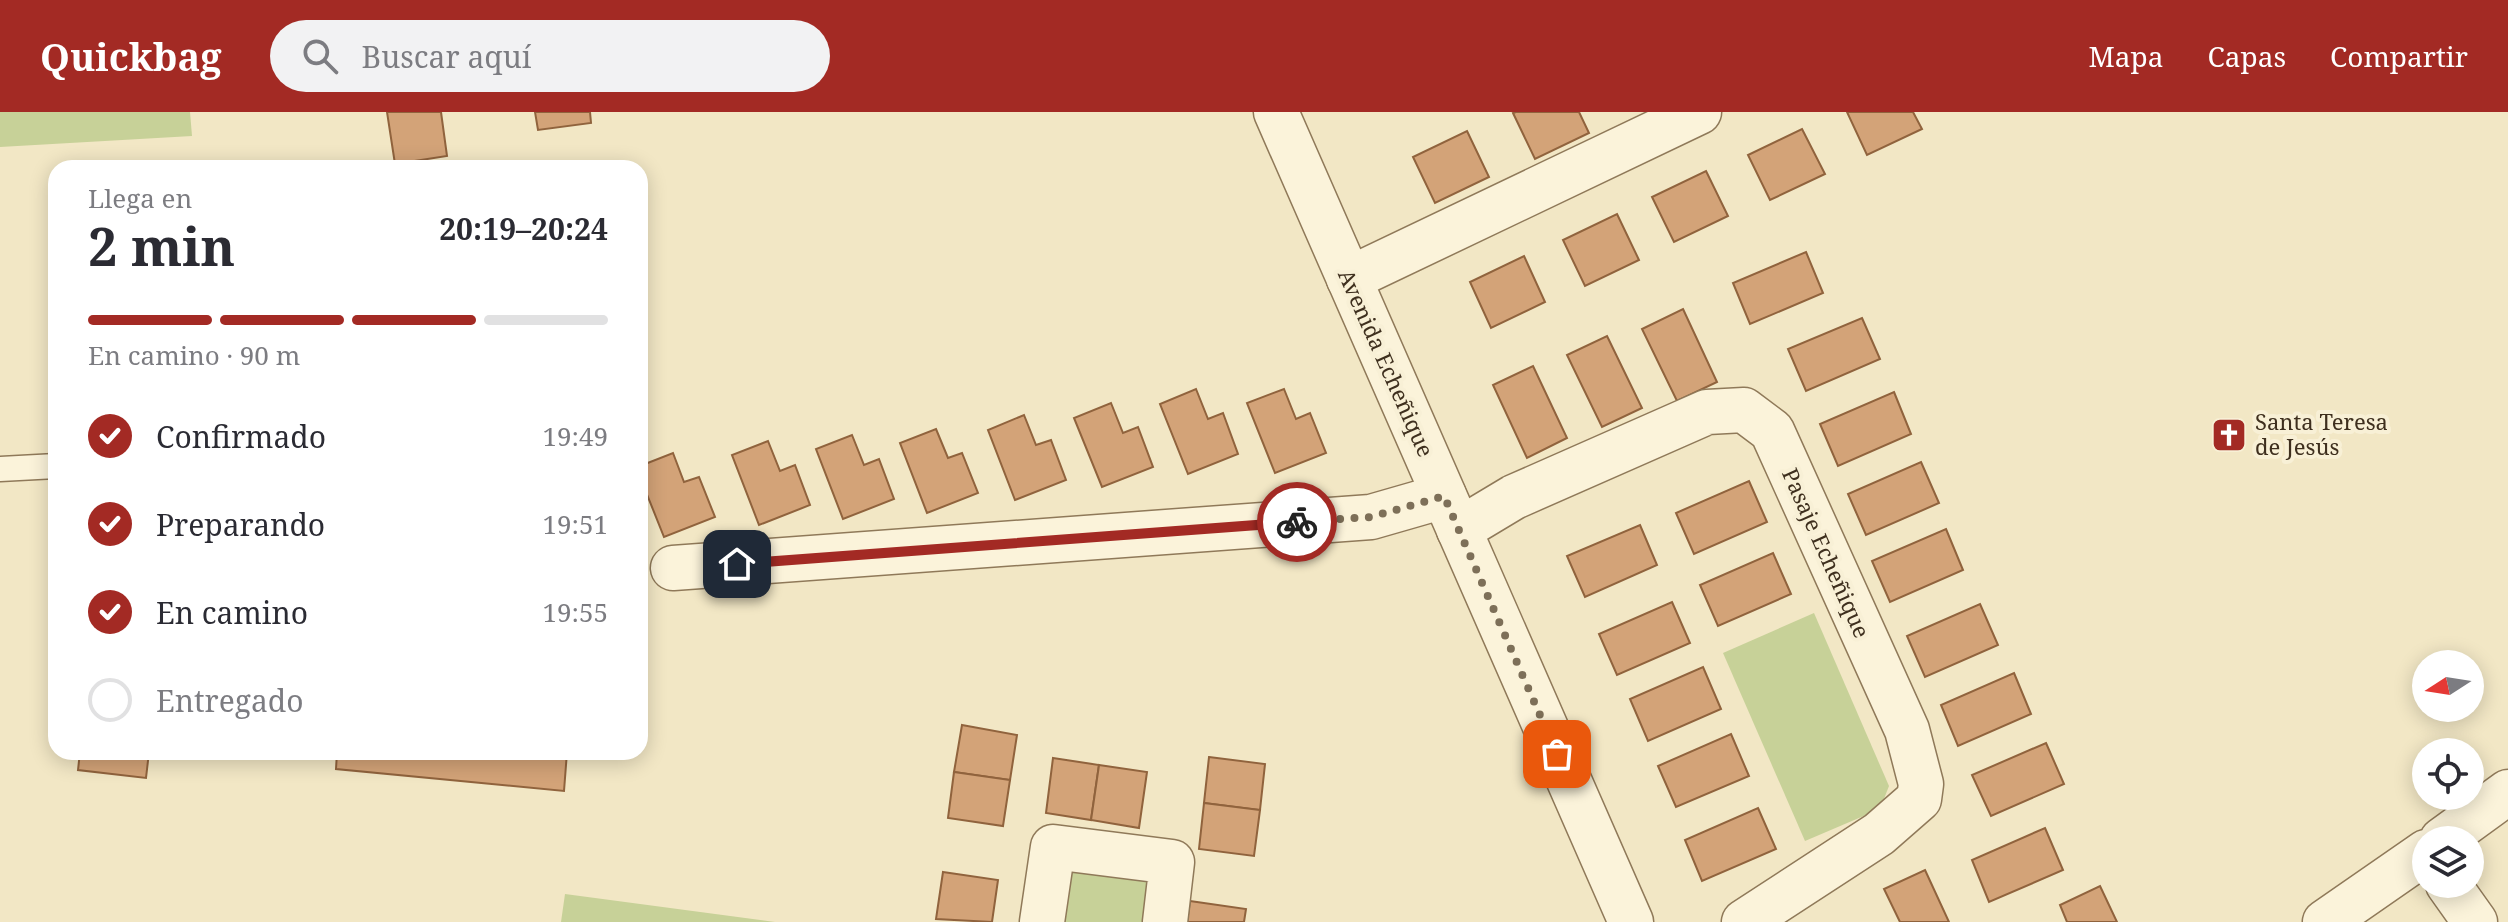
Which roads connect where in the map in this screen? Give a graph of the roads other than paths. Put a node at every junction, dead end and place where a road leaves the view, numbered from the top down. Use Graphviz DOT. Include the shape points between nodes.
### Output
graph roads {
  1 [pos="1276,112"];
  2 [pos="1699,112"];
  3 [pos="1349,279"];
  4 [pos="48,466"];
  5 [pos="0,469"];
  6 [pos="1451,513"];
  7 [pos="673,568"];
  8 [pos="2508,792"];
  9 [pos="2469,826"];
  10 [pos="2412,870"];
  11 [pos="2459,898"];
  12 [pos="1042,922"];
  13 [pos="1165,922"];
  14 [pos="1631,922"];
  15 [pos="1744,922"];
  16 [pos="2325,922"];
  17 [pos="2475,922"];
  1 -- 3 [label="street, Avenida Echeñique"];
  2 -- 3 [label="street"];
  3 -- 6 [label="street, Avenida Echeñique"];
  4 -- 5 [label="lane"];
  6 -- 7 [label="street, Pasaje Echeñique"];
  6 -- 14 [label="street, Avenida Echeñique"];
  6 -- 15 [label="street, Pasaje Echeñique" via="1514,497 1707,412 1744,410 1772,431 1907,730 1921,784 1919,799 1879,834"];
  8 -- 9 [label="street"];
  10 -- 16 [label="street"];
  11 -- 17 [label="street"];
  12 -- 13 [label="street" via="1053,847 1172,862"];
}
